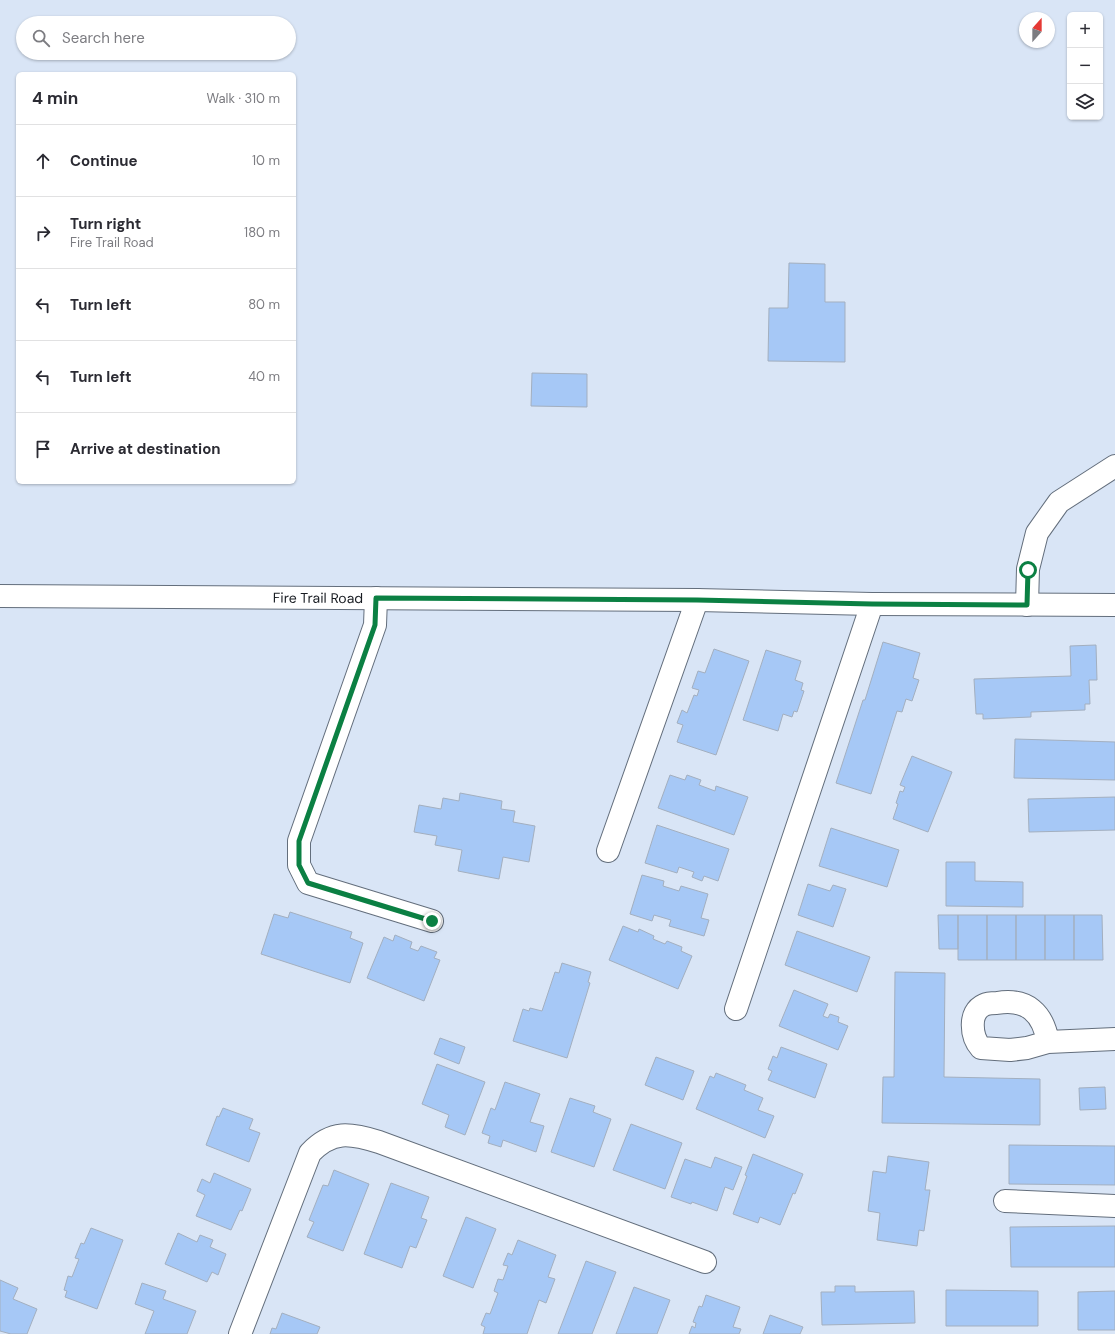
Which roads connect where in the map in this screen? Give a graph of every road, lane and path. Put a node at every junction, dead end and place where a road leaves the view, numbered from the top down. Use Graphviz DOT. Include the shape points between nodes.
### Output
graph roads {
  1 [pos="1115,466"];
  2 [pos="0,596"];
  3 [pos="376,598"];
  4 [pos="697,600"];
  5 [pos="872,604"];
  6 [pos="1027,605"];
  7 [pos="1115,605"];
  8 [pos="608,851"];
  9 [pos="432,921"];
  10 [pos="736,1009"];
  11 [pos="1115,1039"];
  12 [pos="1048,1042"];
  13 [pos="1005,1201"];
  14 [pos="1115,1206"];
  15 [pos="705,1262"];
  16 [pos="240,1334"];
  1 -- 6 [label="street" via="1059,502 1037,533 1028,570"];
  2 -- 3 [label="street, Fire Trail Road"];
  3 -- 4 [label="street, Fire Trail Road"];
  3 -- 9 [label="street" via="375,625 299,841 299,865 308,883"];
  4 -- 5 [label="street, Fire Trail Road"];
  4 -- 8 [label="street"];
  5 -- 6 [label="street, Fire Trail Road"];
  5 -- 10 [label="street"];
  6 -- 7 [label="street, Fire Trail Road"];
  11 -- 12 [label="street"];
  13 -- 14 [label="street"];
  15 -- 16 [label="street" via="379,1142 358,1136 335,1136 324,1140 310,1152"];
}
